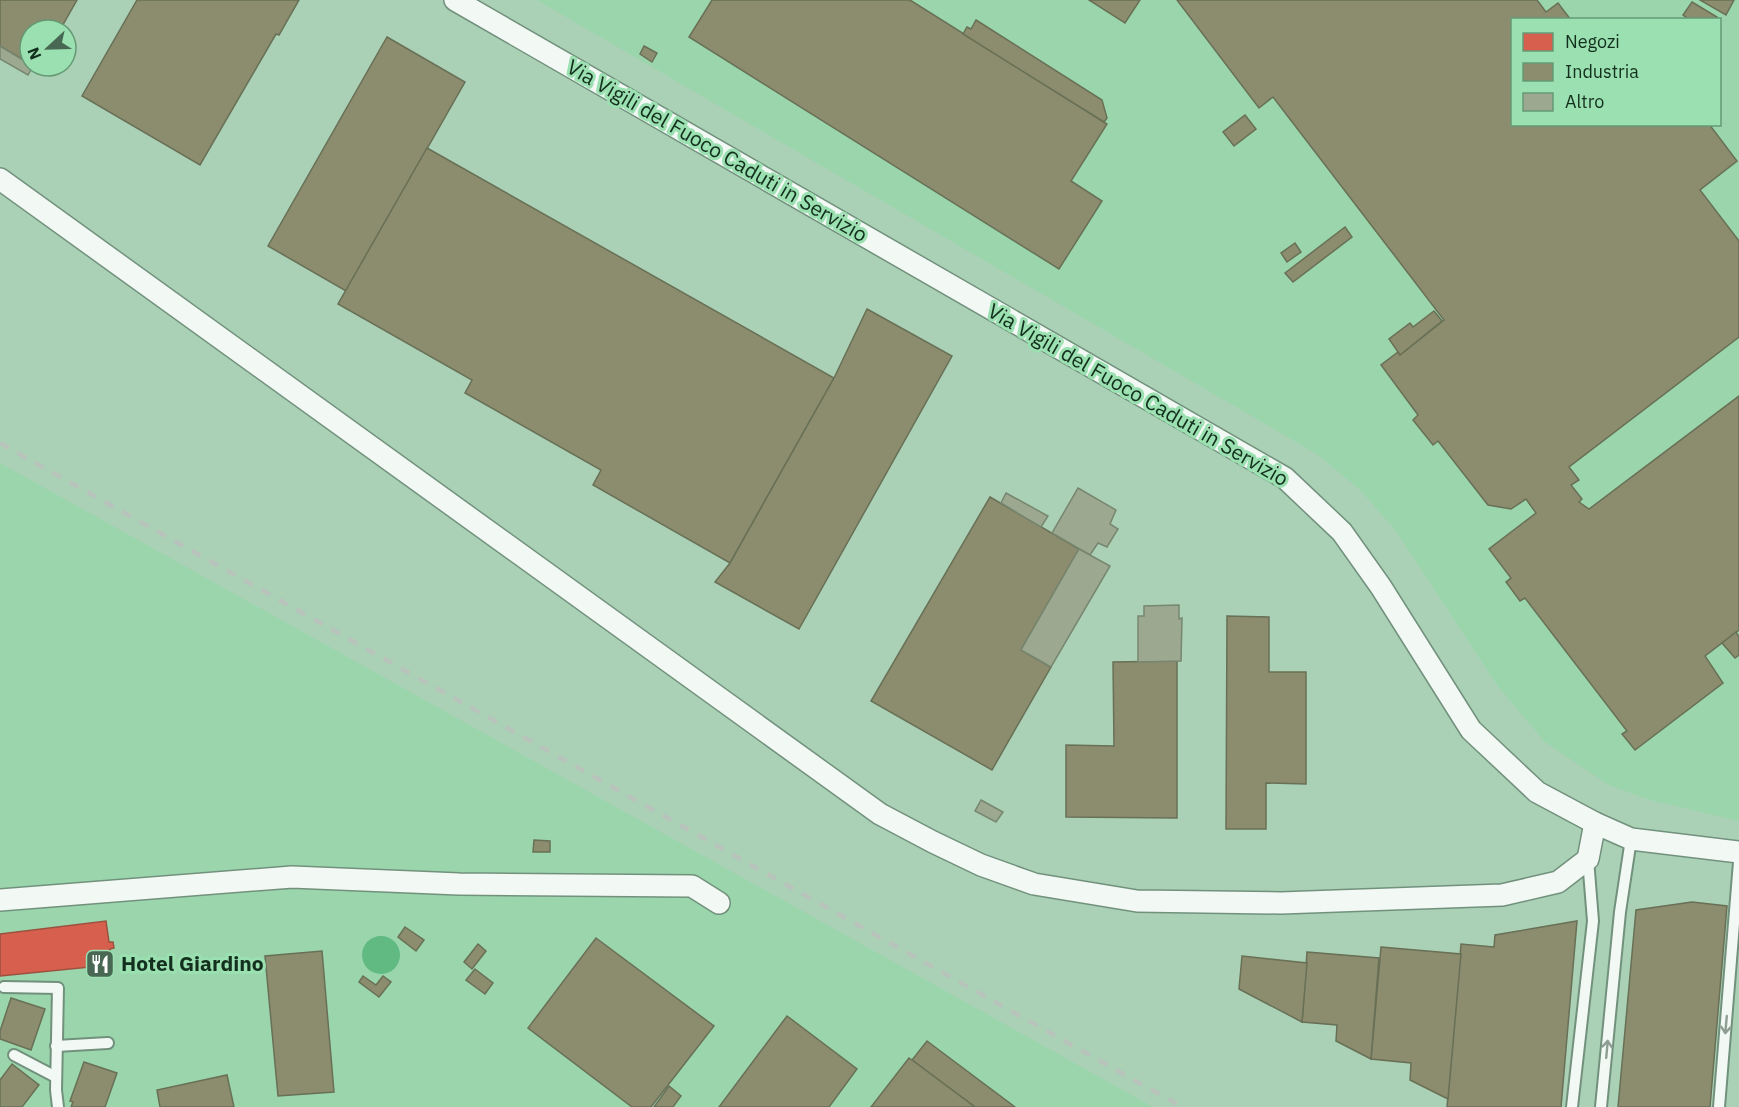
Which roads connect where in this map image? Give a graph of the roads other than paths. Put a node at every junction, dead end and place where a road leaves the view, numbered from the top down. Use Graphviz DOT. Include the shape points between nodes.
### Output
graph roads {
  1 [pos="455,0"];
  2 [pos="0,179"];
  3 [pos="1595,823"];
  4 [pos="1631,839"];
  5 [pos="1739,852"];
  6 [pos="1588,859"];
  7 [pos="1739,862"];
  8 [pos="0,900"];
  9 [pos="719,903"];
  10 [pos="4,987"];
  11 [pos="108,1043"];
  12 [pos="56,1046"];
  13 [pos="14,1055"];
  14 [pos="56,1077"];
  15 [pos="58,1107"];
  16 [pos="1572,1107"];
  17 [pos="1601,1107"];
  18 [pos="1719,1107"];
  1 -- 3 [label="street, Via Vigili del Fuoco Caduti in Servizio" via="1285,478 1342,532 1471,730 1536,792"];
  2 -- 6 [label="street" via="880,814 981,865 1034,884 1137,901 1281,903 1502,895 1558,882"];
  3 -- 4 [label="street, Via Vigili del Fuoco Caduti in Servizio"];
  3 -- 6 [label="street"];
  4 -- 5 [label="street, Via Vigili del Fuoco Caduti in Servizio"];
  17 -- 4 [label="lane, one-way"];
  6 -- 16 [label="lane" via="1593,921"];
  7 -- 18 [label="lane, one-way"];
  8 -- 9 [label="street" via="292,877 459,884 692,886"];
  10 -- 12 [label="lane" via="58,988"];
  11 -- 12 [label="lane"];
  12 -- 14 [label="lane"];
  13 -- 14 [label="lane"];
  14 -- 15 [label="lane"];
}
